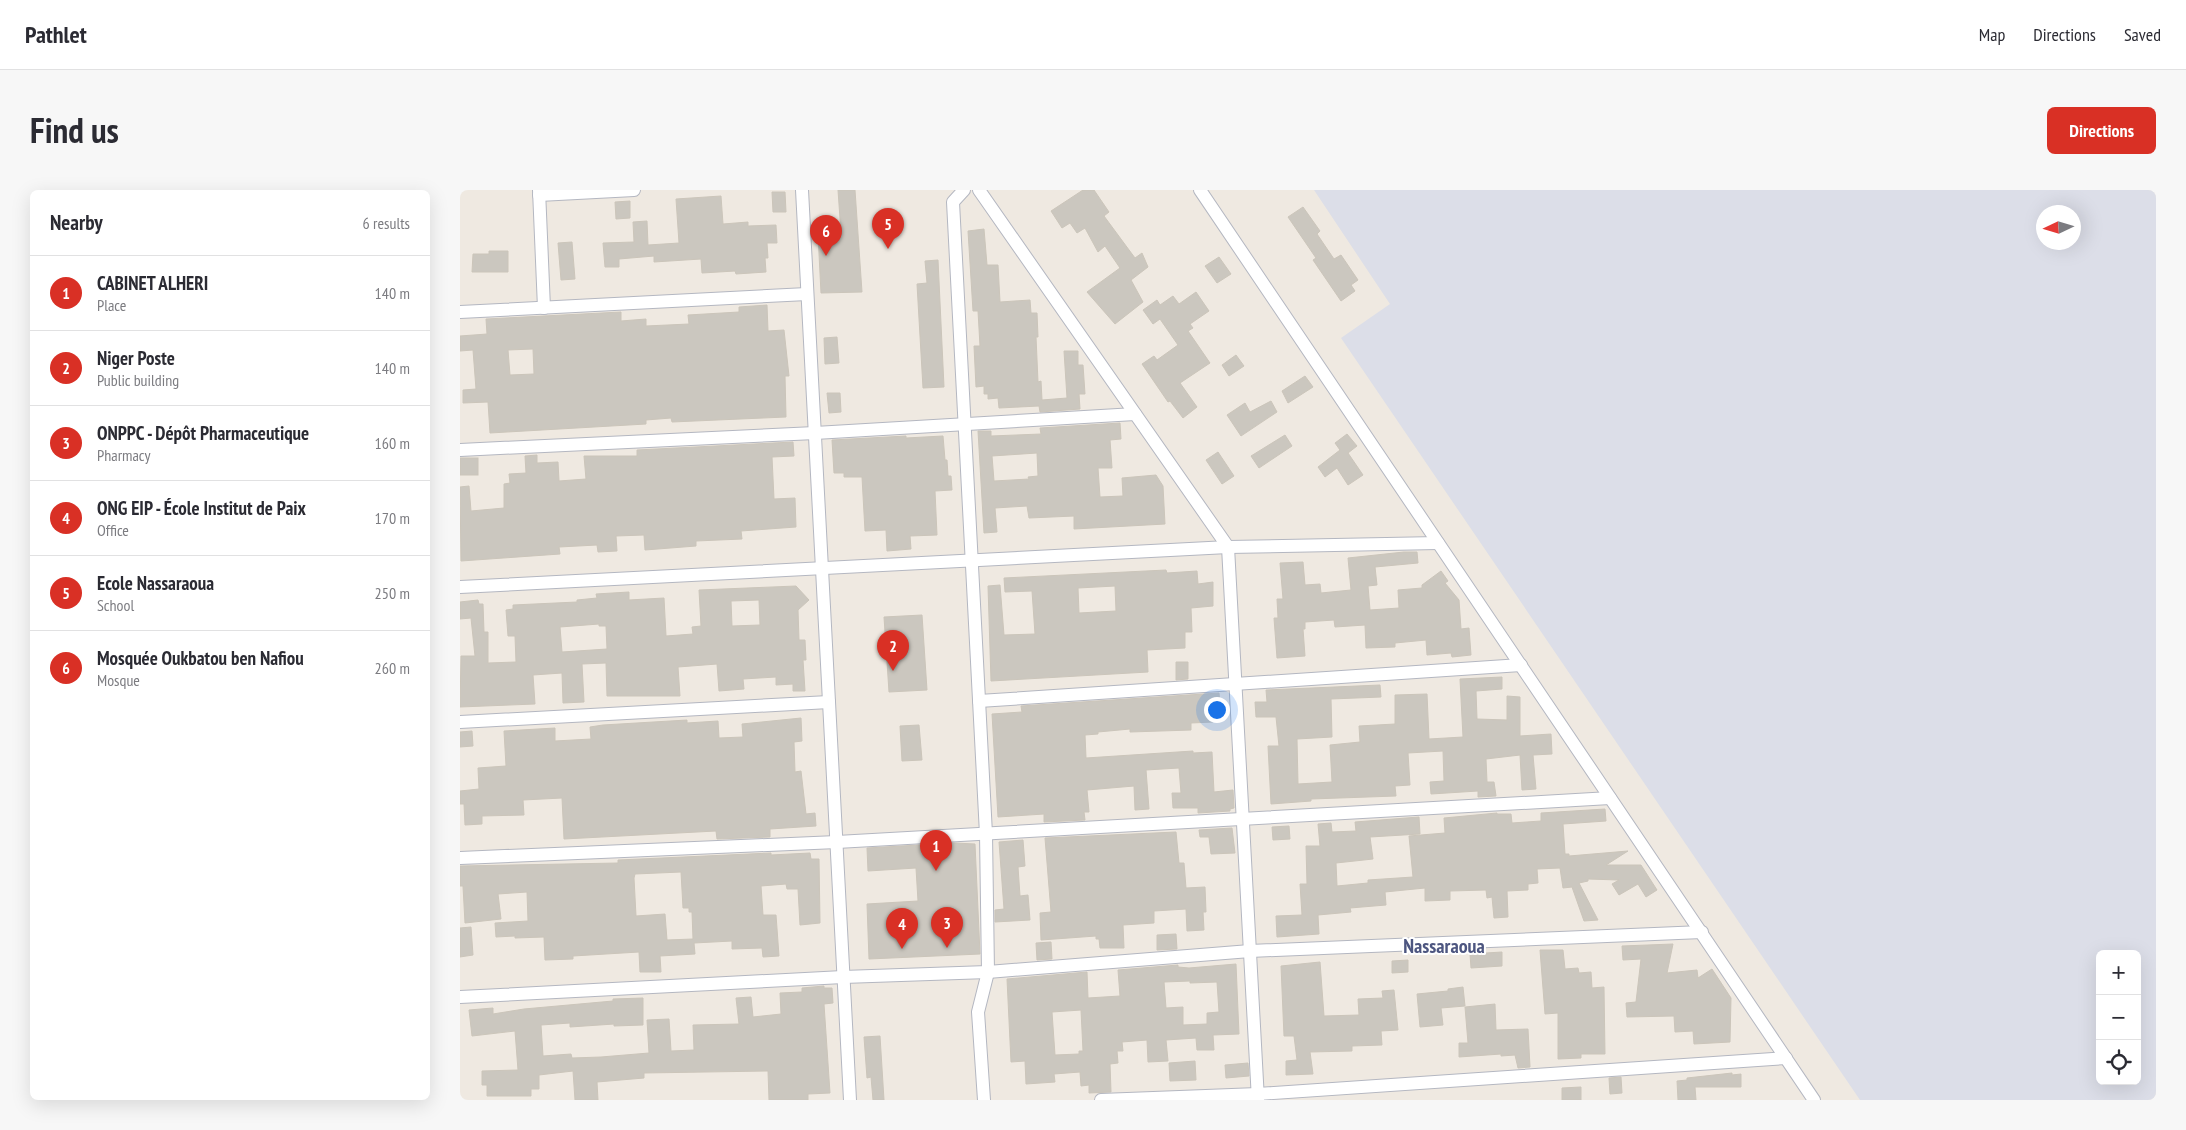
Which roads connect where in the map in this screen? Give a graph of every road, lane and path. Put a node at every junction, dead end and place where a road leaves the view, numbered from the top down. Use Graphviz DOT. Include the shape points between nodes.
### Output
graph roads {
  1 [pos="634,190"];
  2 [pos="802,190"];
  3 [pos="964,190"];
  4 [pos="979,190"];
  5 [pos="1200,190"];
  6 [pos="539,193"];
  7 [pos="807,294"];
  8 [pos="544,308"];
  9 [pos="460,312"];
  10 [pos="1135,414"];
  11 [pos="965,424"];
  12 [pos="815,433"];
  13 [pos="460,450"];
  14 [pos="1438,542"];
  15 [pos="1228,547"];
  16 [pos="972,559"];
  17 [pos="822,567"];
  18 [pos="460,587"];
  19 [pos="1521,665"];
  20 [pos="1236,684"];
  21 [pos="979,701"];
  22 [pos="829,702"];
  23 [pos="460,722"];
  24 [pos="1610,798"];
  25 [pos="1243,819"];
  26 [pos="986,834"];
  27 [pos="837,842"];
  28 [pos="460,858"];
  29 [pos="1702,932"];
  30 [pos="1250,951"];
  31 [pos="988,972"];
  32 [pos="843,976"];
  33 [pos="460,997"];
  34 [pos="1786,1058"];
  35 [pos="1258,1097"];
  36 [pos="850,1100"];
  37 [pos="984,1100"];
  38 [pos="1101,1100"];
  39 [pos="1814,1100"];
  1 -- 6 [label="street"];
  2 -- 7 [label="street"];
  3 -- 11 [label="street" via="953,202"];
  4 -- 10 [label="street"];
  5 -- 14 [label="street"];
  6 -- 8 [label="street"];
  7 -- 8 [label="street"];
  7 -- 12 [label="street"];
  8 -- 9 [label="street"];
  10 -- 11 [label="street"];
  10 -- 15 [label="street"];
  11 -- 12 [label="street"];
  11 -- 16 [label="street"];
  12 -- 13 [label="street"];
  12 -- 17 [label="street"];
  14 -- 15 [label="street"];
  14 -- 19 [label="street"];
  15 -- 16 [label="street"];
  15 -- 20 [label="street"];
  16 -- 17 [label="street"];
  16 -- 21 [label="street"];
  17 -- 18 [label="street"];
  17 -- 22 [label="street"];
  19 -- 20 [label="street"];
  19 -- 24 [label="street"];
  20 -- 21 [label="street"];
  20 -- 25 [label="street"];
  21 -- 26 [label="street"];
  22 -- 23 [label="street"];
  22 -- 27 [label="street"];
  24 -- 25 [label="street"];
  24 -- 29 [label="street"];
  25 -- 26 [label="street"];
  25 -- 30 [label="street"];
  26 -- 27 [label="street"];
  26 -- 31 [label="street"];
  27 -- 28 [label="street"];
  27 -- 32 [label="street"];
  29 -- 30 [label="street"];
  29 -- 34 [label="street"];
  30 -- 31 [label="street"];
  30 -- 35 [label="street"];
  31 -- 32 [label="street"];
  31 -- 37 [label="street" via="978,1012"];
  32 -- 33 [label="street"];
  32 -- 36 [label="street"];
  34 -- 35 [label="street"];
  34 -- 39 [label="street"];
  35 -- 38 [label="street"];
}
